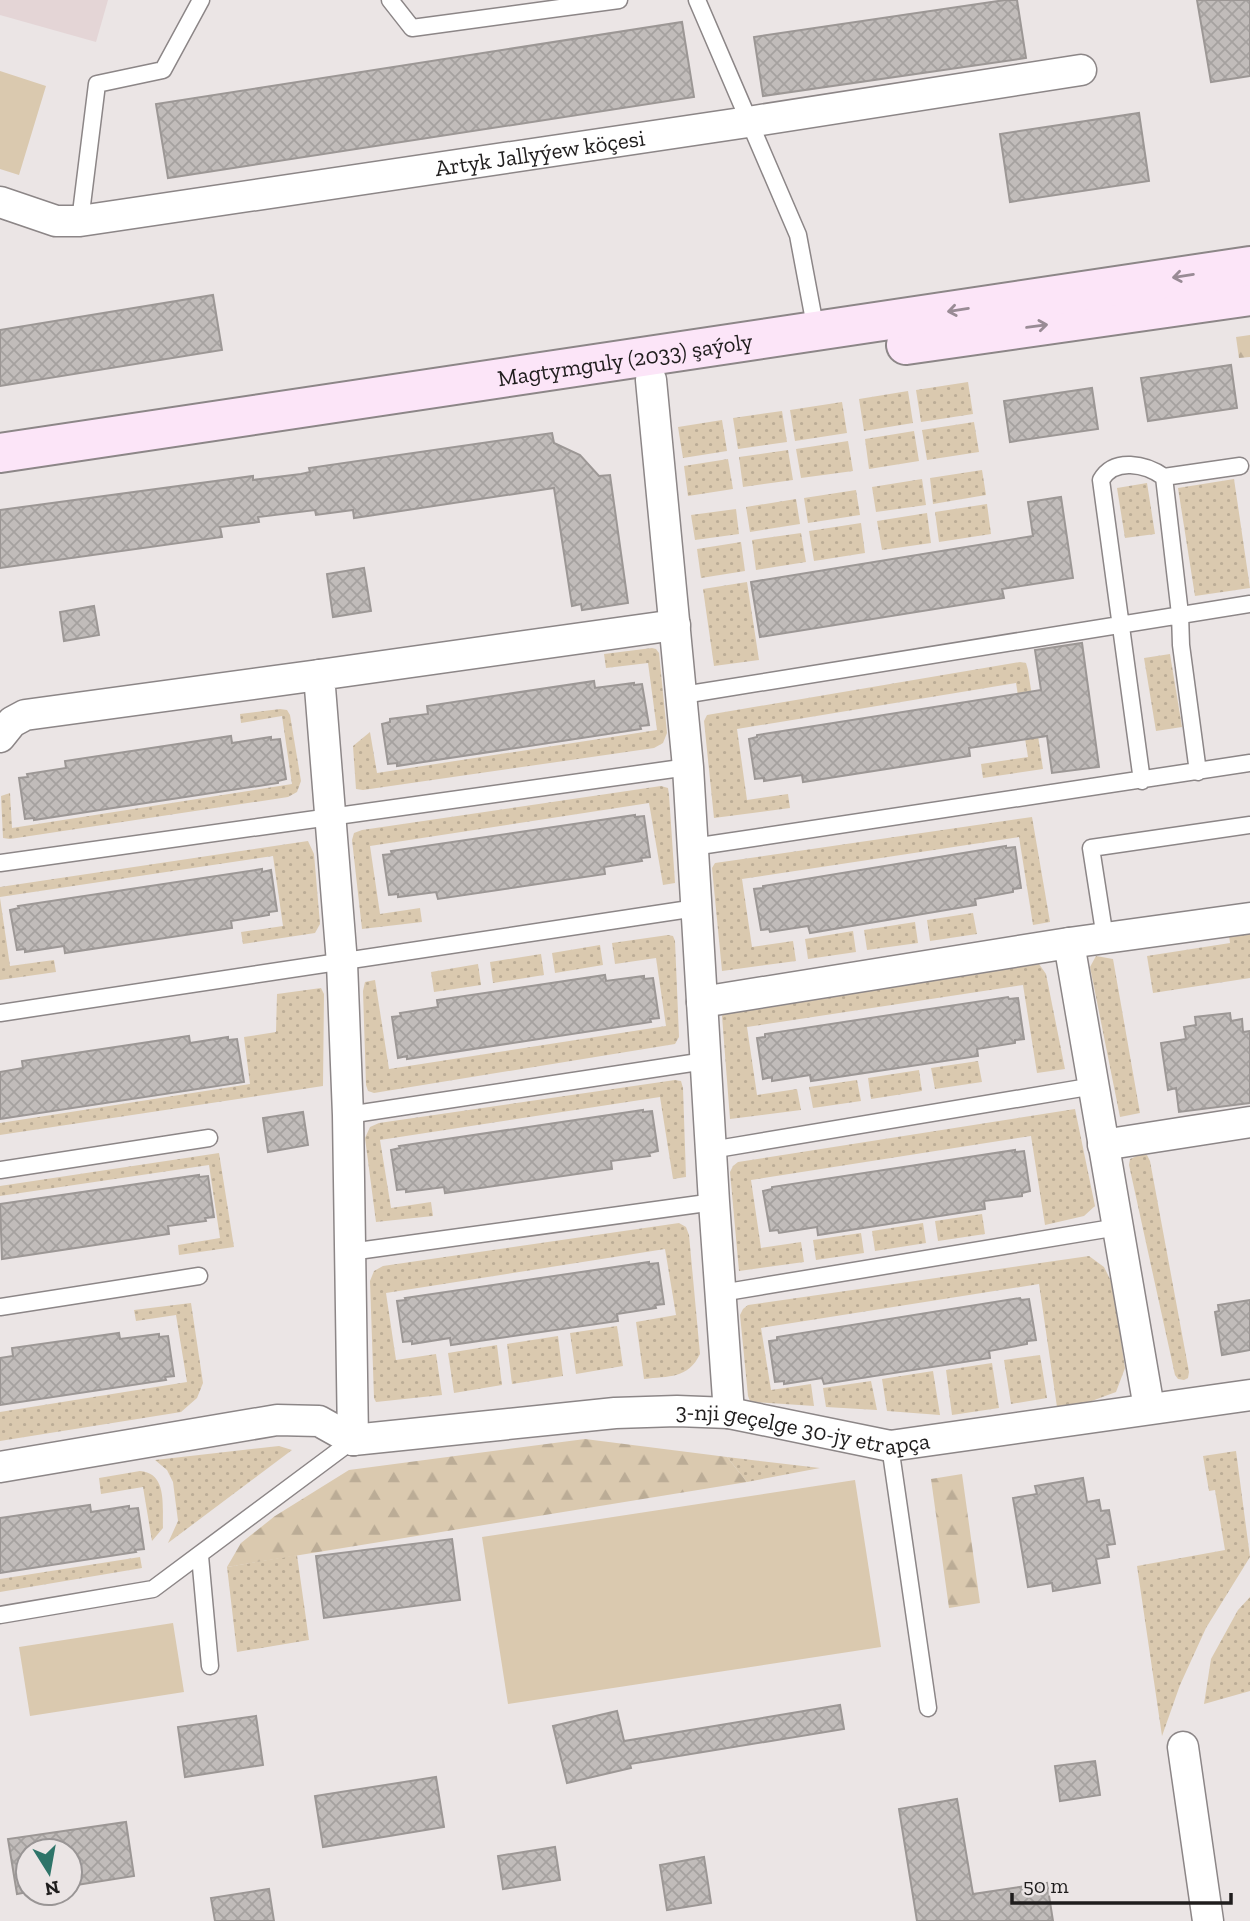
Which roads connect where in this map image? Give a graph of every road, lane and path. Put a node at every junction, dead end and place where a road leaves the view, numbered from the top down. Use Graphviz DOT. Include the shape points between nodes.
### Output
graph roads {
  1 [pos="201,0"];
  2 [pos="390,0"];
  3 [pos="619,0"];
  4 [pos="696,0"];
  5 [pos="1081,70"];
  6 [pos="748,122"];
  7 [pos="0,201"];
  8 [pos="80,221"];
  9 [pos="1250,266"];
  10 [pos="1250,296"];
  11 [pos="816,331"];
  12 [pos="651,380"];
  13 [pos="0,453"];
  14 [pos="1240,466"];
  15 [pos="0,477"];
  16 [pos="1164,477"];
  17 [pos="1250,604"];
  18 [pos="1180,614"];
  19 [pos="675,625"];
  20 [pos="1119,626"];
  21 [pos="319,675"];
  22 [pos="683,695"];
  23 [pos="0,737"];
  24 [pos="1250,763"];
  25 [pos="688,767"];
  26 [pos="1198,772"];
  27 [pos="1142,781"];
  28 [pos="331,816"];
  29 [pos="1250,825"];
  30 [pos="693,847"];
  31 [pos="0,863"];
  32 [pos="696,908"];
  33 [pos="1250,918"];
  34 [pos="1105,939"];
  35 [pos="1069,943"];
  36 [pos="342,963"];
  37 [pos="702,1002"];
  38 [pos="0,1013"];
  39 [pos="705,1061"];
  40 [pos="1094,1086"];
  41 [pos="348,1115"];
  42 [pos="1250,1122"];
  43 [pos="209,1138"];
  44 [pos="1104,1145"];
  45 [pos="711,1150"];
  46 [pos="0,1170"];
  47 [pos="714,1202"];
  48 [pos="1118,1227"];
  49 [pos="350,1252"];
  50 [pos="199,1276"];
  51 [pos="721,1293"];
  52 [pos="0,1307"];
  53 [pos="1250,1395"];
  54 [pos="1149,1408"];
  55 [pos="729,1413"];
  56 [pos="353,1440"];
  57 [pos="890,1446"];
  58 [pos="0,1467"];
  59 [pos="200,1556"];
  60 [pos="0,1615"];
  61 [pos="210,1666"];
  62 [pos="928,1708"];
  63 [pos="1183,1747"];
  64 [pos="1208,1921"];
  1 -- 8 [label="lane" via="163,70 97,84"];
  2 -- 3 [label="lane" via="412,28"];
  4 -- 6 [label="lane"];
  5 -- 6 [label="street, Artyk Jallyýew köçesi"];
  6 -- 8 [label="street, Artyk Jallyýew köçesi"];
  6 -- 11 [label="lane" via="799,235"];
  7 -- 8 [label="street, Artyk Jallyýew köçesi" via="56,221"];
  9 -- 11 [label="main road, Magtymguly (2033) şaýoly, one-way"];
  12 -- 10 [label="main road, Magtymguly (2033) şaýoly, one-way"];
  11 -- 13 [label="main road, Magtymguly (2033) şaýoly"];
  12 -- 15 [label="main road, Magtymguly (2033) şaýoly"];
  12 -- 19 [label="street"];
  14 -- 16 [label="lane"];
  16 -- 18 [label="lane"];
  16 -- 20 [label="lane" via="1133,464 1116,468 1101,480"];
  17 -- 18 [label="lane"];
  18 -- 20 [label="lane"];
  18 -- 26 [label="lane"];
  19 -- 21 [label="street"];
  19 -- 22 [label="street"];
  20 -- 22 [label="lane"];
  20 -- 27 [label="lane"];
  21 -- 23 [label="street" via="25,715"];
  21 -- 28 [label="street"];
  22 -- 25 [label="street"];
  24 -- 26 [label="lane"];
  25 -- 28 [label="lane"];
  25 -- 30 [label="street"];
  26 -- 27 [label="lane"];
  27 -- 30 [label="lane"];
  28 -- 31 [label="lane"];
  28 -- 36 [label="street"];
  29 -- 34 [label="lane" via="1091,848"];
  30 -- 32 [label="street"];
  32 -- 36 [label="lane"];
  32 -- 37 [label="street"];
  33 -- 34 [label="street"];
  34 -- 35 [label="street"];
  35 -- 37 [label="street"];
  35 -- 40 [label="street"];
  36 -- 38 [label="lane"];
  36 -- 41 [label="street"];
  37 -- 39 [label="street"];
  39 -- 41 [label="lane"];
  39 -- 45 [label="street"];
  40 -- 44 [label="street"];
  40 -- 45 [label="lane"];
  41 -- 49 [label="street"];
  42 -- 44 [label="street"];
  43 -- 46 [label="lane"];
  44 -- 48 [label="street"];
  45 -- 47 [label="street"];
  47 -- 49 [label="lane"];
  47 -- 51 [label="street"];
  48 -- 51 [label="lane"];
  48 -- 54 [label="street"];
  49 -- 56 [label="street"];
  50 -- 52 [label="lane"];
  51 -- 55 [label="street"];
  53 -- 54 [label="street, 3-nji geçelge 30-jy etrapça"];
  54 -- 57 [label="street, 3-nji geçelge 30-jy etrapça"];
  55 -- 56 [label="street, 3-nji geçelge 30-jy etrapça" via="615,1413"];
  55 -- 57 [label="street, 3-nji geçelge 30-jy etrapça"];
  56 -- 58 [label="street" via="319,1421 277,1420"];
  56 -- 59 [label="lane"];
  57 -- 62 [label="lane"];
  59 -- 60 [label="lane" via="153,1589"];
  59 -- 61 [label="lane"];
  63 -- 64 [label="street"];
}
